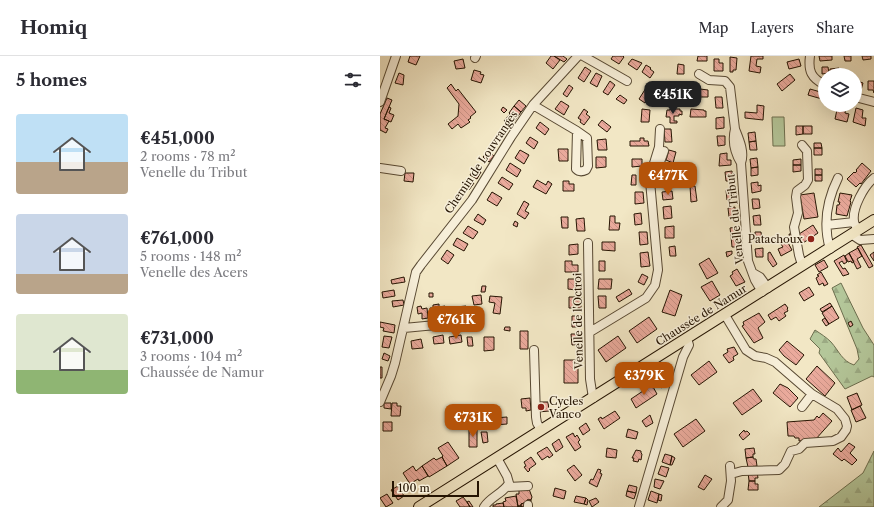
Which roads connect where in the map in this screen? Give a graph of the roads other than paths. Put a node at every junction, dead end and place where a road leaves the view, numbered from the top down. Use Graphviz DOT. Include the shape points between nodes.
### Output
graph roads {
  1 [pos="396,56"];
  2 [pos="578,56"];
  3 [pos="584,56"];
  4 [pos="810,56"];
  5 [pos="699,74"];
  6 [pos="627,81"];
  7 [pos="818,82"];
  8 [pos="862,99"];
  9 [pos="380,102"];
  10 [pos="874,102"];
  11 [pos="533,105"];
  12 [pos="660,129"];
  13 [pos="577,131"];
  14 [pos="802,145"];
  15 [pos="576,150"];
  16 [pos="664,151"];
  17 [pos="587,157"];
  18 [pos="380,168"];
  19 [pos="401,171"];
  20 [pos="838,178"];
  21 [pos="874,178"];
  22 [pos="650,181"];
  23 [pos="874,220"];
  24 [pos="827,225"];
  25 [pos="854,229"];
  26 [pos="874,239"];
  27 [pos="588,243"];
  28 [pos="830,249"];
  29 [pos="802,265"];
  30 [pos="764,290"];
  31 [pos="725,315"];
  32 [pos="478,321"];
  33 [pos="404,328"];
  34 [pos="590,332"];
  35 [pos="687,338"];
  36 [pos="677,344"];
  37 [pos="534,350"];
  38 [pos="683,357"];
  39 [pos="812,394"];
  40 [pos="593,398"];
  41 [pos="380,402"];
  42 [pos="802,407"];
  43 [pos="541,430"];
  44 [pos="498,458"];
  45 [pos="528,486"];
  46 [pos="507,487"];
  47 [pos="432,504"];
  48 [pos="419,507"];
  49 [pos="484,507"];
  50 [pos="639,507"];
  51 [pos="722,507"];
  1 -- 9 [label="street"];
  2 -- 11 [label="street, Chemin de Louvranges"];
  3 -- 6 [label="street"];
  4 -- 7 [label="street" via="809,67"];
  5 -- 30 [label="street, Venelle du Tribut" via="709,80 725,81 730,87 742,159 740,163 748,261 753,272 760,277"];
  8 -- 10 [label="street"];
  11 -- 13 [label="street"];
  11 -- 33 [label="street, Chemin de Louvranges" via="472,200 416,272"];
  12 -- 22 [label="street"];
  13 -- 15 [label="street"];
  13 -- 17 [label="street" via="587,138"];
  14 -- 29 [label="street" via="807,151 808,180 797,191 798,213 794,227"];
  15 -- 17 [label="street"];
  15 -- 17 [label="street" via="576,169 579,171 586,170"];
  16 -- 22 [label="street" via="656,175"];
  18 -- 19 [label="street"];
  20 -- 24 [label="street" via="830,195"];
  21 -- 25 [label="street" via="859,200"];
  22 -- 34 [label="street" via="658,270 655,286 646,298"];
  23 -- 25 [label="main road, Chaussée de Namur"];
  24 -- 25 [label="street"];
  24 -- 28 [label="street"];
  25 -- 26 [label="street" via="860,240"];
  25 -- 28 [label="main road, Chaussée de Namur"];
  27 -- 34 [label="street, Venelle de l'Octroi"];
  28 -- 29 [label="main road, Chaussée de Namur"];
  29 -- 30 [label="main road, Chaussée de Namur"];
  30 -- 31 [label="main road, Chaussée de Namur"];
  31 -- 35 [label="main road, Chaussée de Namur"];
  31 -- 39 [label="street" via="746,350 755,356 775,362"];
  32 -- 33 [label="street"];
  33 -- 41 [label="street, Chemin de Louvranges" via="391,376"];
  34 -- 40 [label="street, Venelle de l'Octroi" via="590,379"];
  35 -- 36 [label="main road, Chaussée de Namur"];
  35 -- 38 [label="street" via="689,345"];
  36 -- 38 [label="street"];
  36 -- 40 [label="main road, Chaussée de Namur"];
  37 -- 43 [label="street" via="536,417"];
  38 -- 50 [label="street"];
  39 -- 42 [label="street"];
  39 -- 51 [label="street" via="837,409 845,418 847,426 841,437 833,441 805,443 799,449 791,451 779,470 730,470 728,500"];
  40 -- 43 [label="main road, Chaussée de Namur"];
  43 -- 44 [label="main road, Chaussée de Namur"];
  44 -- 46 [label="street" via="507,476"];
  44 -- 47 [label="main road, Chaussée de Namur"];
  45 -- 46 [label="street"];
  46 -- 49 [label="street"];
  47 -- 48 [label="main road, Chaussée de Namur"];
}
